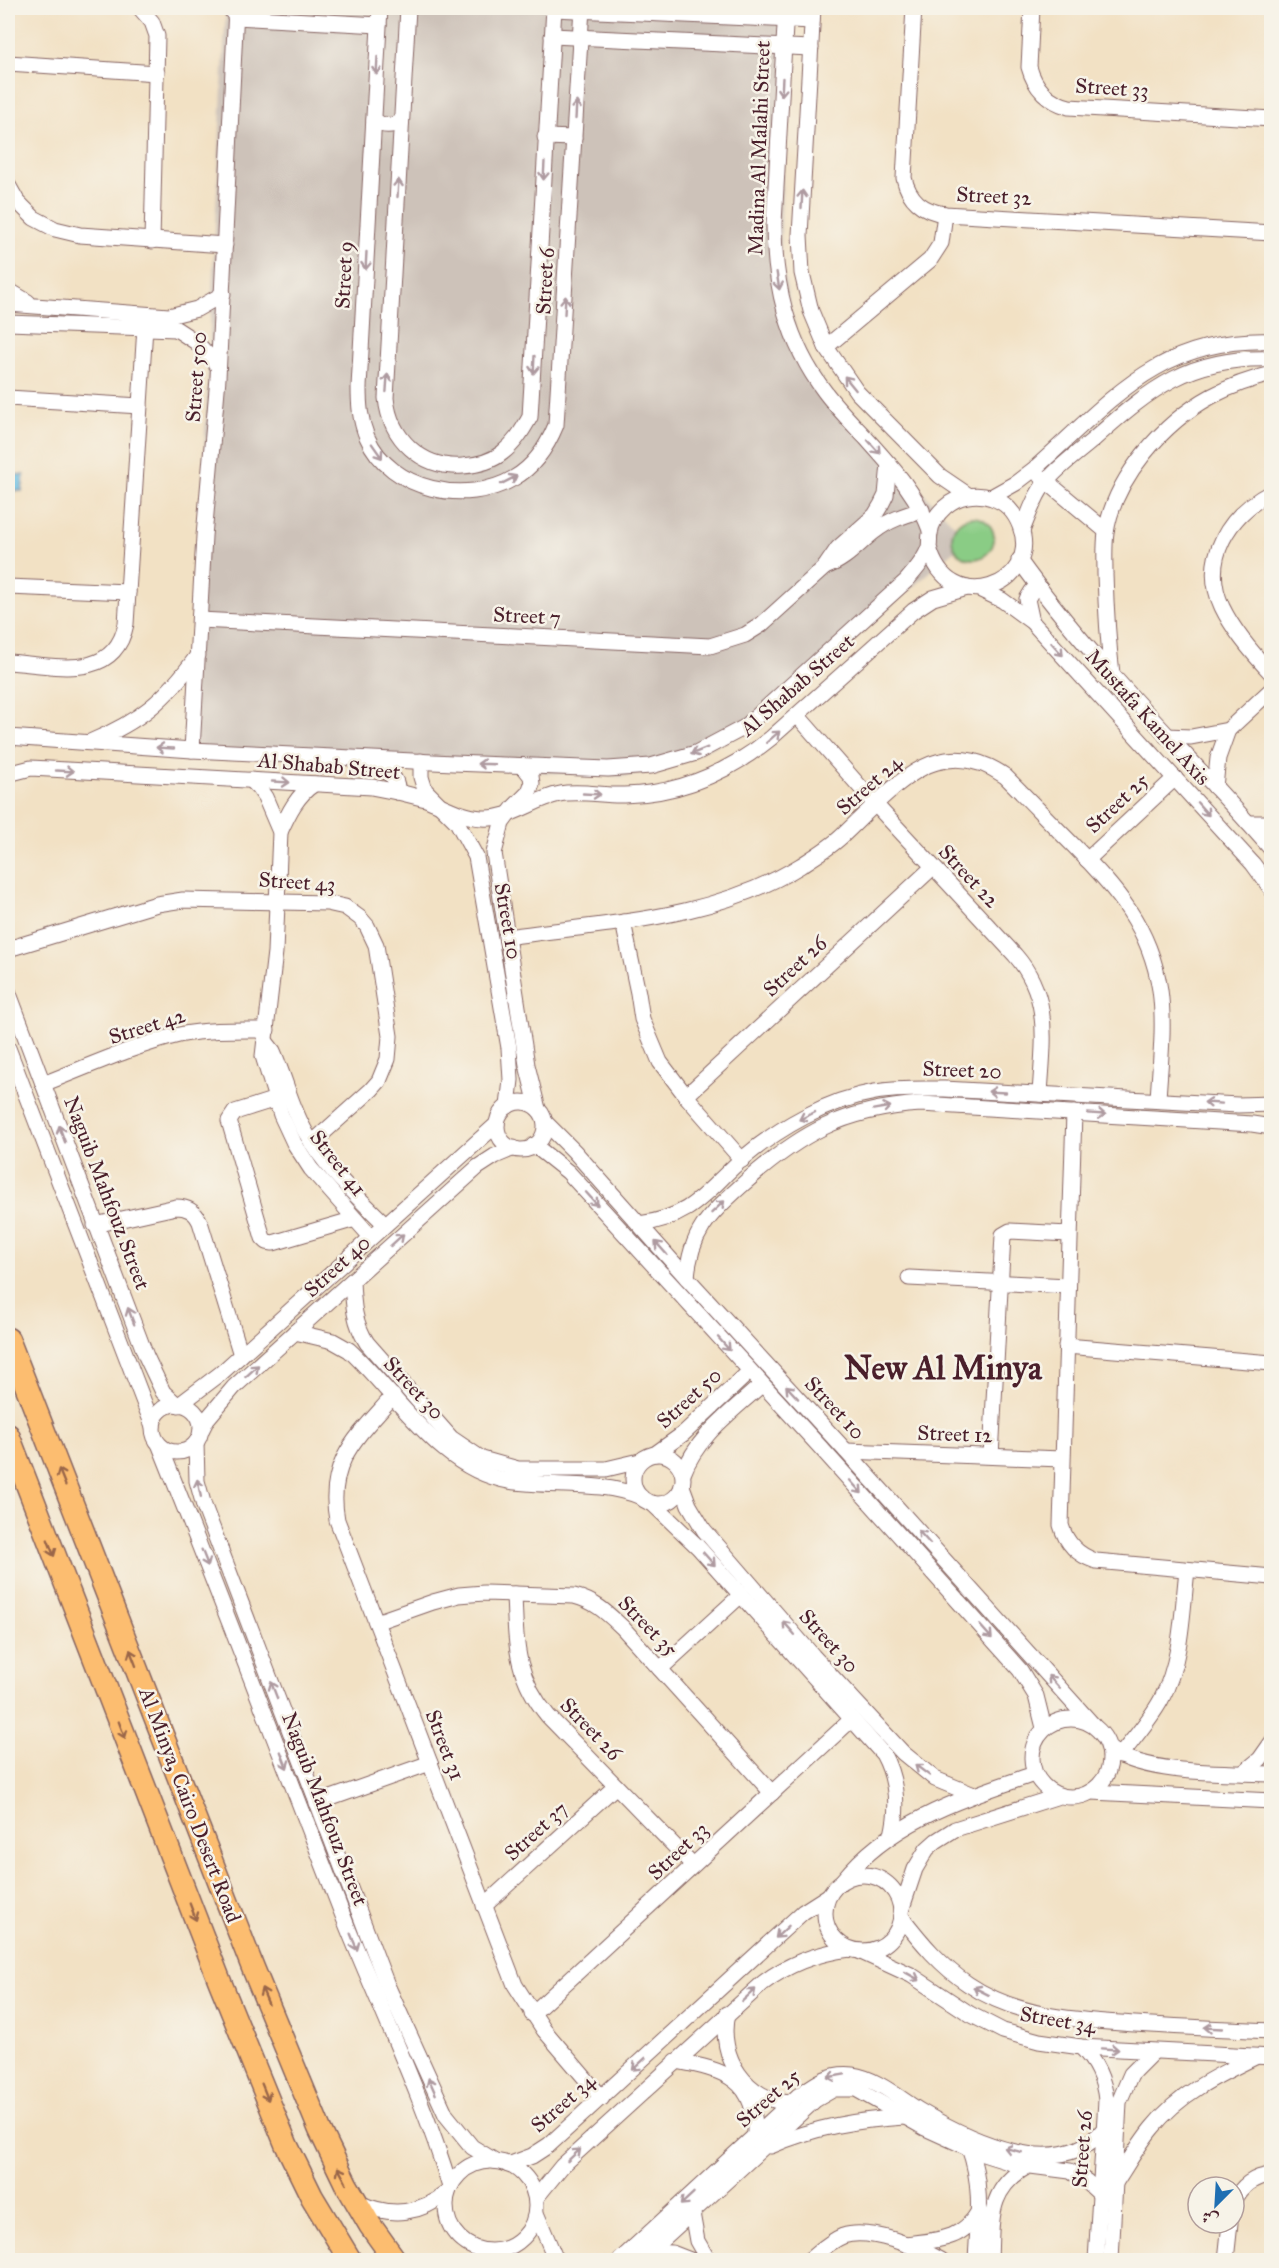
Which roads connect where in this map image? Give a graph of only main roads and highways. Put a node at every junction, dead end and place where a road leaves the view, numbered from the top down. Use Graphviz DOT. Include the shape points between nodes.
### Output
graph roads {
  1 [pos="8,1339"];
  2 [pos="8,1435"];
  3 [pos="350,2260"];
  4 [pos="395,2260"];
  4 -- 1 [label="highway, Al Minya, Cairo Desert Road, one-way" via="370,2225 328,2148 253,1968"];
  2 -- 3 [label="highway, Al Minya, Cairo Desert Road, one-way" via="282,2133 312,2197"];
}
